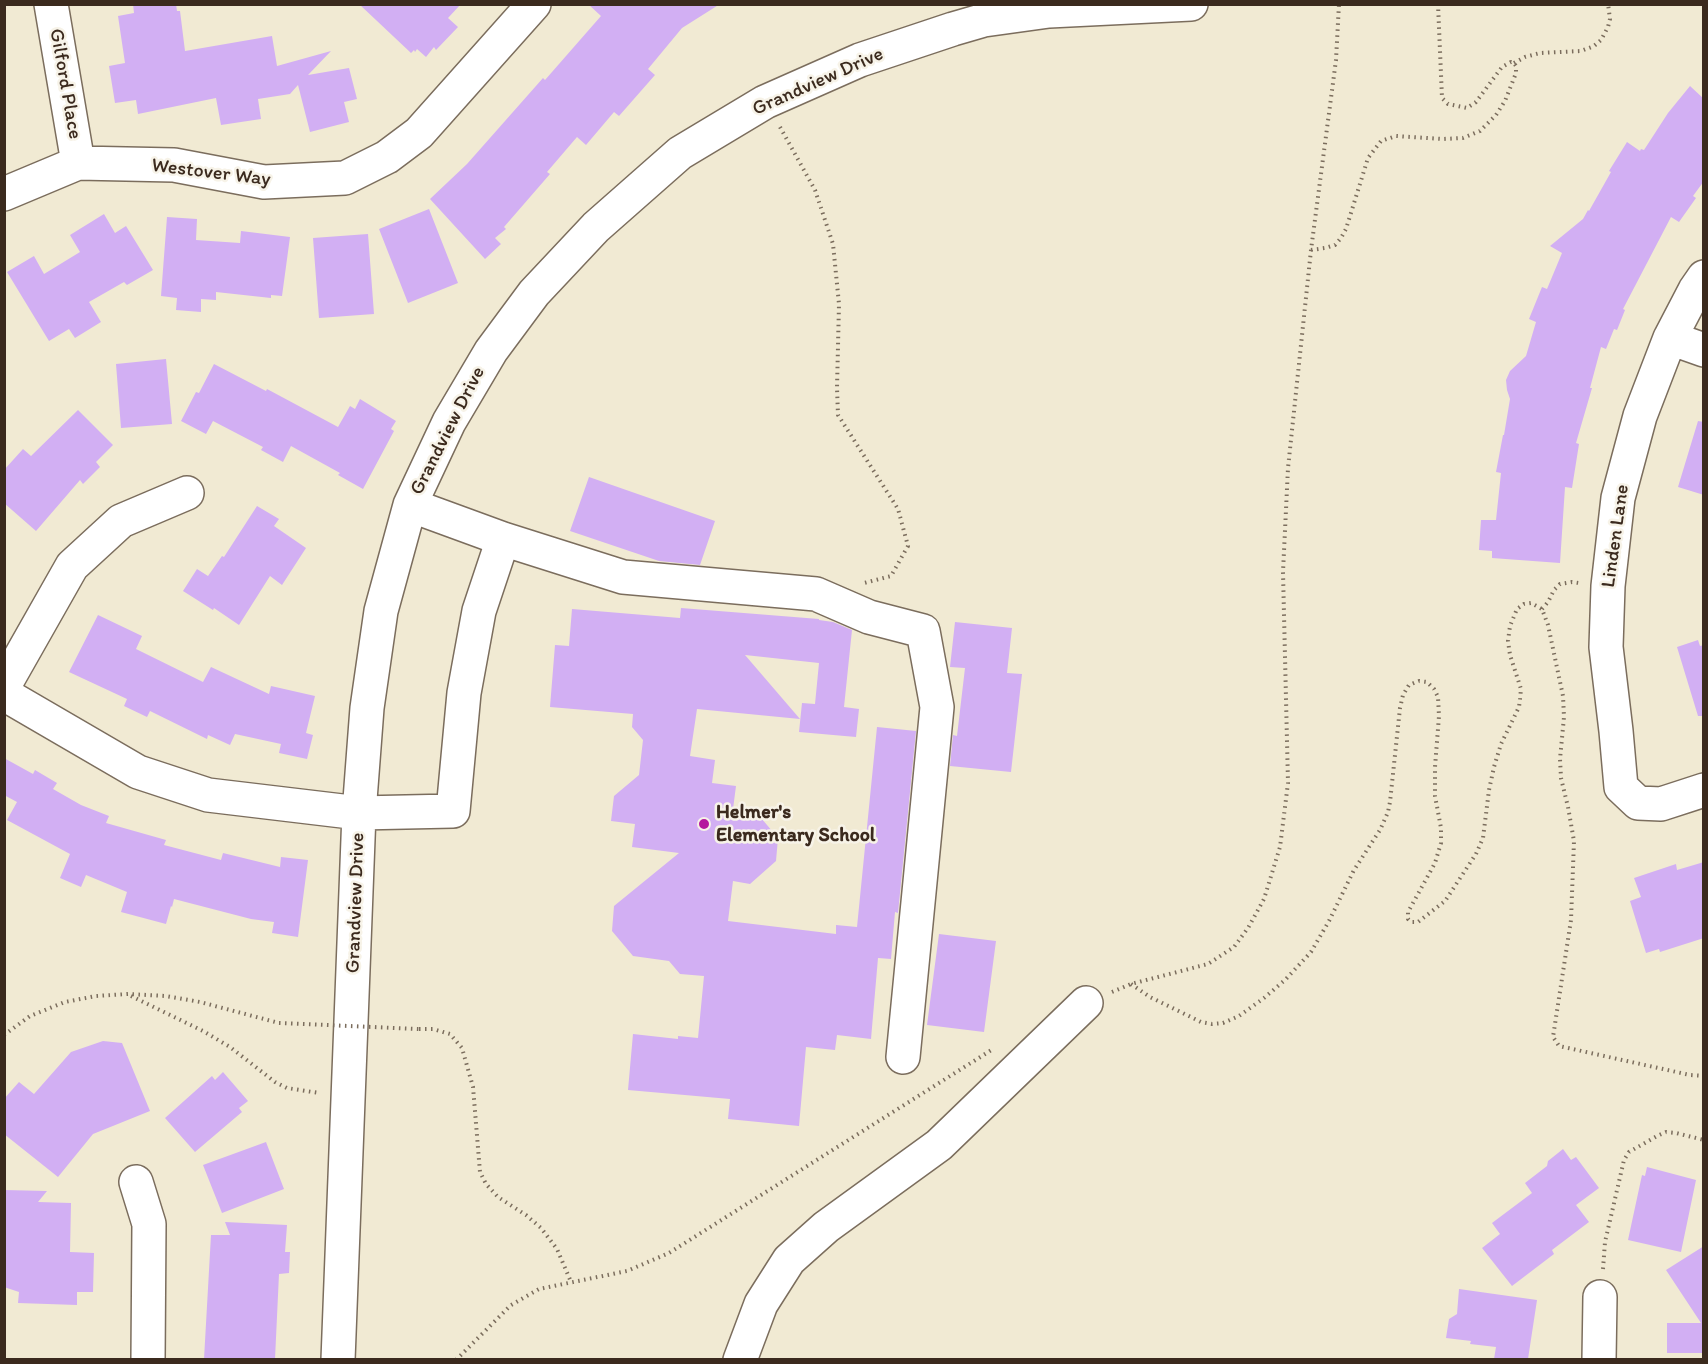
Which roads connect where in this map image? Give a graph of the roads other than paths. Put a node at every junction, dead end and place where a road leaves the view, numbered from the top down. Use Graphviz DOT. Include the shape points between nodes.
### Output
graph roads {
  1 [pos="51,4"];
  2 [pos="1191,4"];
  3 [pos="533,5"];
  4 [pos="982,12"];
  5 [pos="78,163"];
  6 [pos="4,194"];
  7 [pos="1704,277"];
  8 [pos="1670,338"];
  9 [pos="1704,350"];
  10 [pos="187,493"];
  11 [pos="410,505"];
  12 [pos="503,539"];
  13 [pos="4,686"];
  14 [pos="4,694"];
  15 [pos="1704,790"];
  16 [pos="359,813"];
  17 [pos="1086,1003"];
  18 [pos="903,1057"];
  19 [pos="136,1182"];
  20 [pos="1600,1297"];
  21 [pos="148,1359"];
  22 [pos="338,1359"];
  23 [pos="740,1359"];
  24 [pos="1599,1359"];
  1 -- 5 [label="street, Gilford Place"];
  2 -- 4 [label="street, Grandview Drive"];
  3 -- 5 [label="street, Westover Way" via="419,133 387,157 345,178 264,182 174,165"];
  4 -- 11 [label="street, Grandview Drive" via="953,29 860,60 765,102 680,153 596,227 534,293 491,351 448,422"];
  5 -- 6 [label="street, Westover Way"];
  7 -- 8 [label="street, Linden Lane"];
  8 -- 9 [label="street"];
  8 -- 15 [label="street, Linden Lane" via="1640,416 1618,498 1606,647 1621,787 1638,803 1661,804"];
  10 -- 13 [label="street" via="122,521 72,566"];
  11 -- 12 [label="street"];
  11 -- 16 [label="street, Grandview Drive" via="381,611 367,708"];
  12 -- 16 [label="street" via="479,611 464,693 453,811"];
  12 -- 18 [label="street" via="622,577 816,594 869,616 923,631 937,707"];
  14 -- 16 [label="street" via="138,772 208,795"];
  16 -- 22 [label="street, Grandview Drive"];
  17 -- 23 [label="street" via="939,1145 826,1227 789,1260 761,1304"];
  19 -- 21 [label="street" via="149,1224"];
  20 -- 24 [label="street"];
}
